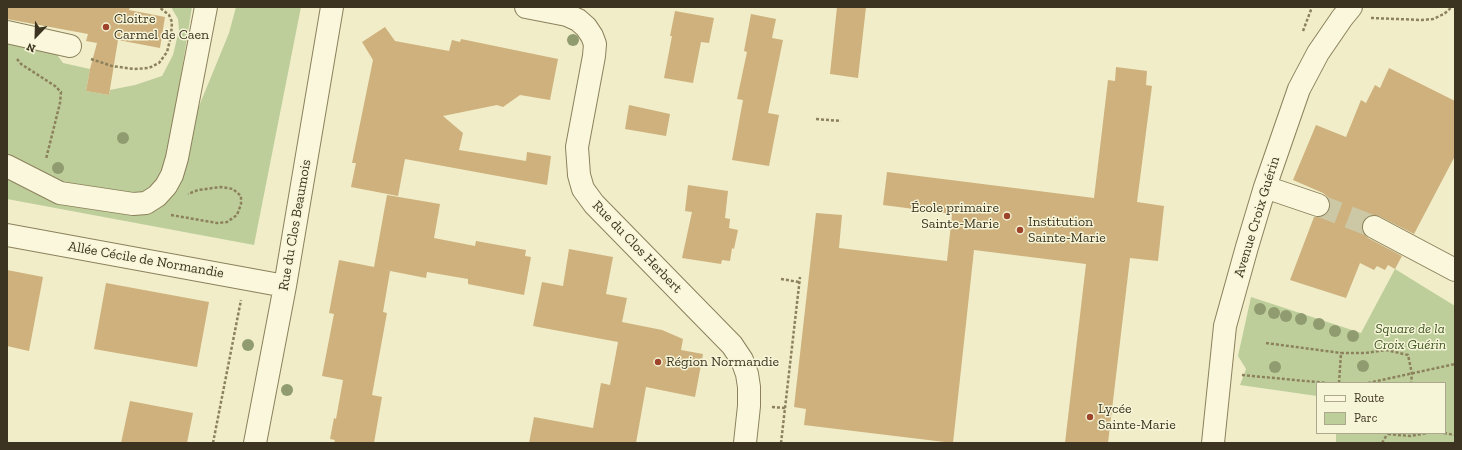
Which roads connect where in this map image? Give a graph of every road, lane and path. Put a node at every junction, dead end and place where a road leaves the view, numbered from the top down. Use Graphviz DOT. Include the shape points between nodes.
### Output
graph roads {
  1 [pos="159,7"];
  2 [pos="206,7"];
  3 [pos="332,7"];
  4 [pos="526,7"];
  5 [pos="1452,7"];
  6 [pos="1350,9"];
  7 [pos="12,33"];
  8 [pos="70,46"];
  9 [pos="91,59"];
  10 [pos="816,119"];
  11 [pos="841,122"];
  12 [pos="7,166"];
  13 [pos="39,183"];
  14 [pos="1265,187"];
  15 [pos="151,200"];
  16 [pos="1318,205"];
  17 [pos="1374,228"];
  18 [pos="7,235"];
  19 [pos="1455,270"];
  20 [pos="800,277"];
  21 [pos="245,278"];
  22 [pos="781,279"];
  23 [pos="799,282"];
  24 [pos="285,286"];
  25 [pos="1266,343"];
  26 [pos="1341,353"];
  27 [pos="1455,364"];
  28 [pos="1237,374"];
  29 [pos="1412,374"];
  30 [pos="1317,382"];
  31 [pos="1339,382"];
  32 [pos="1373,382"];
  33 [pos="1411,382"];
  34 [pos="1387,434"];
  35 [pos="1395,434"];
  36 [pos="1422,434"];
  37 [pos="213,443"];
  38 [pos="255,443"];
  39 [pos="745,443"];
  40 [pos="781,443"];
  41 [pos="1213,443"];
  42 [pos="1382,443"];
  1 -- 9 [label="path" via="169,15 172,22 167,52 158,63 149,68 134,69 112,66"];
  2 -- 15 [label="street" via="172,175 166,186"];
  3 -- 24 [label="street, Rue du Clos Beaumois"];
  4 -- 39 [label="street, Rue du Clos Herbert" via="567,15 578,20 592,36 595,44 594,56 577,147 579,175 584,189 594,204 732,345 742,360 749,387"];
  5 -- 6 [label="path" via="1433,19 1422,20 1366,18 1355,16"];
  6 -- 14 [label="street, Avenue Croix Guérin" via="1318,53 1299,89"];
  7 -- 8 [label="street"];
  7 -- 13 [label="path" via="16,57 21,64 61,92"];
  10 -- 11 [label="path"];
  12 -- 13 [label="street"];
  13 -- 15 [label="street" via="60,193 133,204"];
  14 -- 16 [label="street"];
  14 -- 41 [label="street, Avenue Croix Guérin" via="1225,326"];
  15 -- 15 [label="path" via="160,212 217,224 227,222 237,215 241,204 241,196 233,189 221,187 198,190 174,199"];
  17 -- 19 [label="street"];
  18 -- 21 [label="street, Allée Cécile de Normandie"];
  20 -- 23 [label="path"];
  21 -- 24 [label="street, Allée Cécile de Normandie"];
  21 -- 37 [label="path"];
  22 -- 23 [label="path"];
  23 -- 40 [label="path"];
  24 -- 38 [label="street, Rue du Clos Beaumois"];
  25 -- 26 [label="path"];
  26 -- 29 [label="path" via="1386,350 1408,355"];
  26 -- 31 [label="path"];
  27 -- 29 [label="path"];
  28 -- 30 [label="path"];
  29 -- 32 [label="path"];
  29 -- 33 [label="path"];
  34 -- 42 [label="path"];
  35 -- 36 [label="path"];
}
